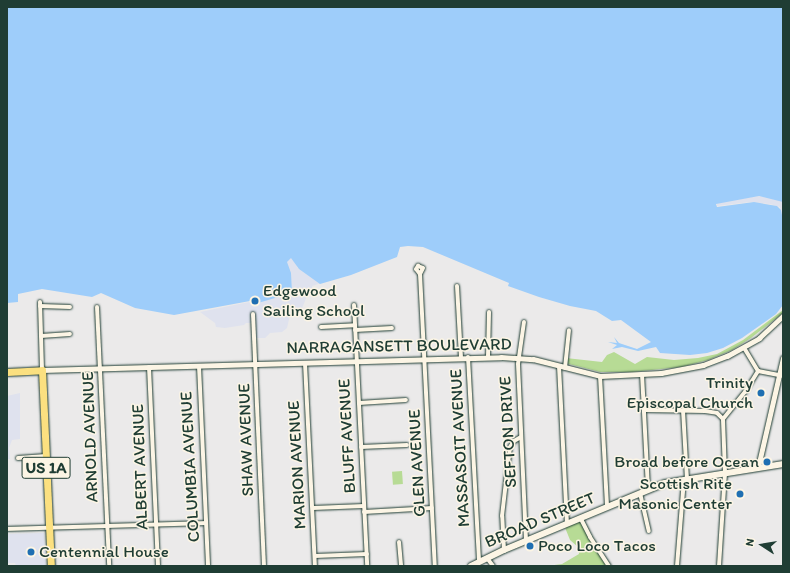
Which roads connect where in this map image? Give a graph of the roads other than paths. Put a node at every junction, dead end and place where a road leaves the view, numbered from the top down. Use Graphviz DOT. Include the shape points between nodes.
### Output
graph roads {
  1 [pos="420,274"];
  2 [pos="457,286"];
  3 [pos="354,305"];
  4 [pos="70,307"];
  5 [pos="97,308"];
  6 [pos="489,312"];
  7 [pos="253,314"];
  8 [pos="783,316"];
  9 [pos="783,321"];
  10 [pos="524,322"];
  11 [pos="776,323"];
  12 [pos="355,325"];
  13 [pos="321,327"];
  14 [pos="392,328"];
  15 [pos="355,330"];
  16 [pos="569,330"];
  17 [pos="70,334"];
  18 [pos="41,336"];
  19 [pos="744,348"];
  20 [pos="488,356"];
  21 [pos="461,357"];
  22 [pos="468,357"];
  23 [pos="519,358"];
  24 [pos="783,358"];
  25 [pos="424,359"];
  26 [pos="357,361"];
  27 [pos="305,363"];
  28 [pos="256,364"];
  29 [pos="199,366"];
  30 [pos="149,367"];
  31 [pos="562,367"];
  32 [pos="100,369"];
  33 [pos="42,370"];
  34 [pos="7,372"];
  35 [pos="758,372"];
  36 [pos="642,374"];
  37 [pos="600,376"];
  38 [pos="781,376"];
  39 [pos="406,400"];
  40 [pos="359,403"];
  41 [pos="644,410"];
  42 [pos="683,410"];
  43 [pos="723,419"];
  44 [pos="521,437"];
  45 [pos="407,445"];
  46 [pos="361,447"];
  47 [pos="46,456"];
  48 [pos="18,458"];
  49 [pos="783,464"];
  50 [pos="758,467"];
  51 [pos="725,472"];
  52 [pos="685,479"];
  53 [pos="648,489"];
  54 [pos="640,493"];
  55 [pos="364,506"];
  56 [pos="607,507"];
  57 [pos="313,508"];
  58 [pos="432,508"];
  59 [pos="364,512"];
  60 [pos="581,518"];
  61 [pos="206,523"];
  62 [pos="567,523"];
  63 [pos="156,524"];
  64 [pos="107,526"];
  65 [pos="49,528"];
  66 [pos="7,529"];
  67 [pos="649,531"];
  68 [pos="526,541"];
  69 [pos="399,542"];
  70 [pos="504,550"];
  71 [pos="367,554"];
  72 [pos="315,556"];
  73 [pos="487,558"];
  74 [pos="479,561"];
  75 [pos="51,566"];
  76 [pos="109,566"];
  77 [pos="158,566"];
  78 [pos="208,566"];
  79 [pos="264,566"];
  80 [pos="315,566"];
  81 [pos="367,566"];
  82 [pos="401,566"];
  83 [pos="435,566"];
  84 [pos="471,566"];
  85 [pos="493,566"];
  86 [pos="609,566"];
  87 [pos="677,566"];
  88 [pos="719,566"];
  1 -- 25 [label="street, GLEN AVENUE"];
  2 -- 21 [label="street"];
  3 -- 12 [label="street, BLUFF AVENUE"];
  4 -- 18 [label="street" via="40,304"];
  5 -- 32 [label="street, ARNOLD AVENUE"];
  6 -- 20 [label="street"];
  7 -- 28 [label="street, SHAW AVENUE"];
  8 -- 11 [label="street, NARRAGANSETT BOULEVARD"];
  9 -- 11 [label="street, NARRAGANSETT BOULEVARD"];
  10 -- 23 [label="street, SEFTON DRIVE"];
  11 -- 19 [label="street, NARRAGANSETT BOULEVARD"];
  12 -- 13 [label="street"];
  12 -- 15 [label="street, BLUFF AVENUE"];
  14 -- 15 [label="street"];
  15 -- 26 [label="street, BLUFF AVENUE"];
  16 -- 31 [label="street"];
  17 -- 18 [label="street"];
  18 -- 33 [label="street"];
  19 -- 35 [label="street"];
  19 -- 36 [label="street, NARRAGANSETT BOULEVARD" via="703,365"];
  20 -- 22 [label="street, NARRAGANSETT BOULEVARD"];
  20 -- 23 [label="street, NARRAGANSETT BOULEVARD"];
  21 -- 22 [label="street, NARRAGANSETT BOULEVARD"];
  21 -- 25 [label="street, NARRAGANSETT BOULEVARD"];
  22 -- 74 [label="street, MASSASOIT AVENUE"];
  23 -- 31 [label="street, NARRAGANSETT BOULEVARD"];
  23 -- 44 [label="street, SEFTON DRIVE"];
  24 -- 38 [label="street"];
  25 -- 26 [label="street, NARRAGANSETT BOULEVARD"];
  25 -- 58 [label="street, GLEN AVENUE"];
  26 -- 27 [label="street, NARRAGANSETT BOULEVARD"];
  26 -- 40 [label="street, BLUFF AVENUE"];
  27 -- 28 [label="street, NARRAGANSETT BOULEVARD"];
  27 -- 57 [label="street, MARION AVENUE"];
  28 -- 29 [label="street, NARRAGANSETT BOULEVARD"];
  28 -- 79 [label="street, SHAW AVENUE"];
  29 -- 30 [label="street, NARRAGANSETT BOULEVARD"];
  29 -- 61 [label="street, COLUMBIA AVENUE"];
  30 -- 32 [label="street, NARRAGANSETT BOULEVARD"];
  30 -- 63 [label="street, ALBERT AVENUE"];
  31 -- 37 [label="street, NARRAGANSETT BOULEVARD"];
  31 -- 62 [label="street"];
  32 -- 33 [label="street, NARRAGANSETT BOULEVARD"];
  32 -- 64 [label="street, ARNOLD AVENUE"];
  33 -- 34 [label="main road, NARRAGANSETT BOULEVARD"];
  33 -- 47 [label="main road, US 1A"];
  35 -- 38 [label="street"];
  35 -- 43 [label="street"];
  36 -- 37 [label="street, NARRAGANSETT BOULEVARD"];
  36 -- 41 [label="street"];
  37 -- 56 [label="street"];
  38 -- 50 [label="street"];
  39 -- 40 [label="street"];
  40 -- 46 [label="street, BLUFF AVENUE"];
  41 -- 42 [label="street"];
  41 -- 53 [label="street"];
  42 -- 43 [label="street" via="717,413"];
  42 -- 52 [label="street"];
  43 -- 51 [label="street"];
  44 -- 68 [label="street, SEFTON DRIVE"];
  44 -- 70 [label="street" via="510,446 502,516"];
  45 -- 46 [label="street"];
  46 -- 55 [label="street, BLUFF AVENUE"];
  47 -- 48 [label="street"];
  47 -- 65 [label="main road, US 1A"];
  49 -- 50 [label="main road, BROAD STREET"];
  50 -- 51 [label="main road, BROAD STREET"];
  51 -- 52 [label="main road, BROAD STREET"];
  51 -- 88 [label="street"];
  52 -- 53 [label="main road, BROAD STREET"];
  52 -- 87 [label="street"];
  53 -- 54 [label="main road, BROAD STREET"];
  54 -- 56 [label="main road, BROAD STREET"];
  54 -- 67 [label="street"];
  55 -- 57 [label="street"];
  55 -- 59 [label="street, BLUFF AVENUE"];
  56 -- 60 [label="main road, BROAD STREET"];
  57 -- 72 [label="street, MARION AVENUE"];
  58 -- 59 [label="street"];
  58 -- 83 [label="street, GLEN AVENUE"];
  59 -- 71 [label="street, BLUFF AVENUE"];
  60 -- 62 [label="main road, BROAD STREET"];
  60 -- 86 [label="street"];
  61 -- 63 [label="street"];
  61 -- 78 [label="street, COLUMBIA AVENUE"];
  62 -- 68 [label="main road, BROAD STREET"];
  63 -- 64 [label="street"];
  63 -- 77 [label="street, ALBERT AVENUE"];
  64 -- 65 [label="street"];
  64 -- 76 [label="street, ARNOLD AVENUE"];
  65 -- 66 [label="street"];
  65 -- 75 [label="main road, US 1A"];
  68 -- 70 [label="main road, BROAD STREET"];
  69 -- 82 [label="street"];
  70 -- 73 [label="main road, BROAD STREET"];
  71 -- 72 [label="street"];
  71 -- 81 [label="street, BLUFF AVENUE"];
  72 -- 80 [label="street, MARION AVENUE"];
  73 -- 74 [label="main road, BROAD STREET"];
  73 -- 85 [label="street"];
  74 -- 84 [label="main road, BROAD STREET"];
}
